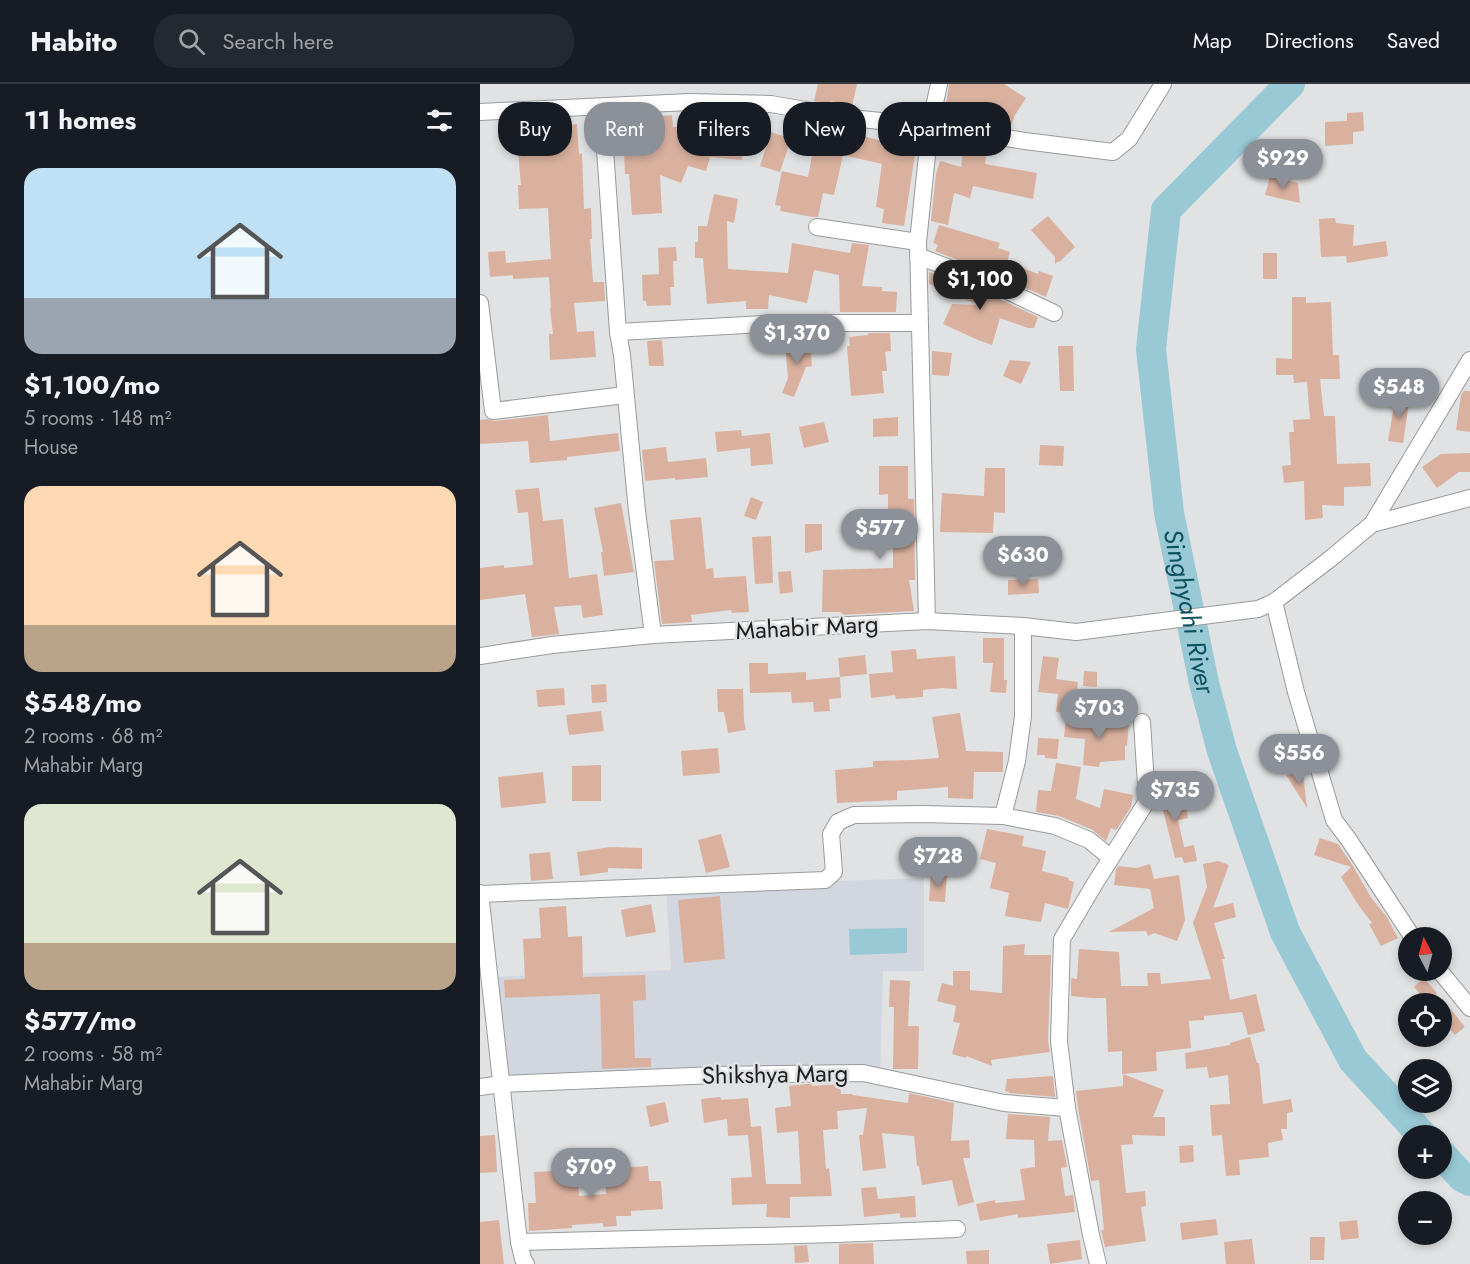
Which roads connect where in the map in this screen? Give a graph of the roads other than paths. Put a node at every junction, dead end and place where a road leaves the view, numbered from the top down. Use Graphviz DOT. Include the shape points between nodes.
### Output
graph roads {
  1 [pos="939,84"];
  2 [pos="1163,84"];
  3 [pos="935,102"];
  4 [pos="665,103"];
  5 [pos="584,108"];
  6 [pos="480,112"];
  7 [pos="878,121"];
  8 [pos="1011,139"];
  9 [pos="605,156"];
  10 [pos="927,156"];
  11 [pos="817,227"];
  12 [pos="918,249"];
  13 [pos="480,303"];
  14 [pos="1054,313"];
  15 [pos="920,323"];
  16 [pos="618,332"];
  17 [pos="1470,360"];
  18 [pos="625,395"];
  19 [pos="1470,498"];
  20 [pos="1372,524"];
  21 [pos="1274,602"];
  22 [pos="927,621"];
  23 [pos="1023,626"];
  24 [pos="653,635"];
  25 [pos="480,656"];
  26 [pos="1142,722"];
  27 [pos="1003,816"];
  28 [pos="1111,858"];
  29 [pos="480,893"];
  30 [pos="1406,927"];
  31 [pos="1448,981"];
  32 [pos="1470,1008"];
  33 [pos="501,1084"];
  34 [pos="480,1087"];
  35 [pos="1067,1108"];
  36 [pos="957,1229"];
  37 [pos="519,1242"];
  38 [pos="526,1264"];
  39 [pos="1098,1264"];
  1 -- 3 [label="street"];
  2 -- 8 [label="street" via="1129,139 1113,152"];
  4 -- 7 [label="street" via="771,104"];
  5 -- 6 [label="street"];
  9 -- 16 [label="street"];
  10 -- 12 [label="street"];
  11 -- 12 [label="street"];
  12 -- 14 [label="street"];
  12 -- 15 [label="street"];
  13 -- 18 [label="street" via="493,411"];
  15 -- 16 [label="street" via="782,323"];
  15 -- 22 [label="street"];
  16 -- 18 [label="street"];
  17 -- 20 [label="street"];
  18 -- 24 [label="street"];
  19 -- 20 [label="street"];
  20 -- 21 [label="street"];
  21 -- 23 [label="street, Mahabir Marg" via="1258,609 1076,632"];
  21 -- 30 [label="street" via="1334,820"];
  22 -- 23 [label="street, Mahabir Marg"];
  22 -- 24 [label="street, Mahabir Marg"];
  23 -- 27 [label="street" via="1023,716"];
  24 -- 25 [label="street, Mahabir Marg"];
  26 -- 28 [label="street" via="1147,801"];
  27 -- 28 [label="street" via="1055,826 1089,840"];
  27 -- 29 [label="street" via="854,815 838,822 831,834 834,872 825,880"];
  28 -- 35 [label="street" via="1062,939 1059,1041"];
  29 -- 33 [label="street"];
  31 -- 32 [label="street"];
  33 -- 34 [label="street, Shikshya Marg"];
  33 -- 35 [label="street, Shikshya Marg" via="715,1074 863,1073 1004,1103"];
  33 -- 37 [label="street"];
  35 -- 39 [label="street"];
  36 -- 37 [label="street"];
  37 -- 38 [label="street"];
}
